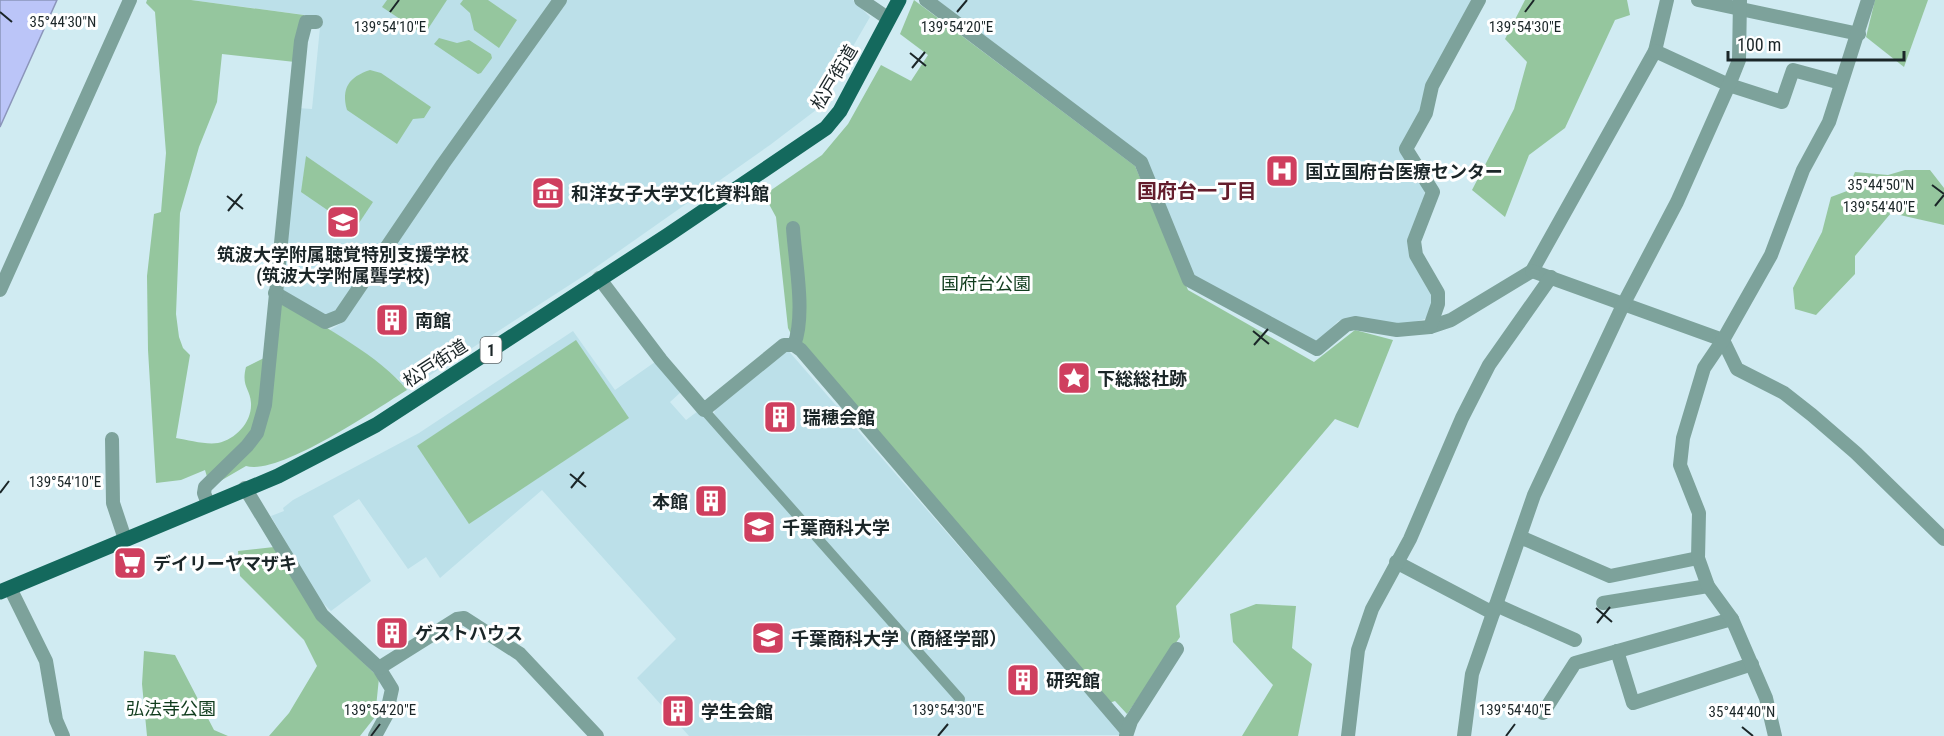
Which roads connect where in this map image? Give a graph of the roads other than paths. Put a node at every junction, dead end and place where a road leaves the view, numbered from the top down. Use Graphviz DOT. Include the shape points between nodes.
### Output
graph roads {
  1 [pos="130,0"];
  2 [pos="560,0"];
  3 [pos="861,0"];
  4 [pos="898,0"];
  5 [pos="926,0"];
  6 [pos="1479,0"];
  7 [pos="1667,0"];
  8 [pos="1698,0"];
  9 [pos="1868,0"];
  10 [pos="1739,5"];
  11 [pos="889,19"];
  12 [pos="316,22"];
  13 [pos="1859,34"];
  14 [pos="1655,51"];
  15 [pos="1841,83"];
  16 [pos="1729,85"];
  17 [pos="793,228"];
  18 [pos="1532,271"];
  19 [pos="1551,277"];
  20 [pos="599,278"];
  21 [pos="0,290"];
  22 [pos="275,293"];
  23 [pos="1624,303"];
  24 [pos="1430,327"];
  25 [pos="1723,340"];
  26 [pos="794,345"];
  27 [pos="704,410"];
  28 [pos="111,439"];
  29 [pos="245,488"];
  30 [pos="208,504"];
  31 [pos="1520,537"];
  32 [pos="1943,537"];
  33 [pos="125,539"];
  34 [pos="1698,558"];
  35 [pos="1396,562"];
  36 [pos="1708,586"];
  37 [pos="5,590"];
  38 [pos="1603,603"];
  39 [pos="1495,609"];
  40 [pos="1732,619"];
  41 [pos="1575,640"];
  42 [pos="1177,649"];
  43 [pos="1617,651"];
  44 [pos="1752,664"];
  45 [pos="379,668"];
  46 [pos="960,699"];
  47 [pos="1543,713"];
  48 [pos="1127,734"];
  49 [pos="63,736"];
  50 [pos="375,736"];
  51 [pos="597,736"];
  52 [pos="1348,736"];
  53 [pos="1464,736"];
  54 [pos="1775,736"];
  1 -- 21 [label="street"];
  2 -- 22 [label="street" via="340,316 325,322"];
  3 -- 11 [label="street"];
  4 -- 11 [label="main road, 松戸街道 / 1"];
  5 -- 24 [label="street" via="1141,162 1189,280 1317,349 1346,325 1355,323 1397,330"];
  6 -- 24 [label="street" via="1432,86 1426,113 1406,149 1433,192 1414,241 1416,255 1438,293"];
  7 -- 14 [label="street"];
  8 -- 10 [label="street"];
  9 -- 13 [label="street"];
  10 -- 13 [label="street"];
  10 -- 16 [label="street" via="1738,60"];
  11 -- 20 [label="main road, 松戸街道 / 1" via="840,111 826,128"];
  12 -- 22 [label="street" via="306,22 301,41"];
  13 -- 15 [label="street"];
  14 -- 16 [label="street"];
  14 -- 18 [label="street"];
  15 -- 16 [label="street" via="1793,70 1782,102"];
  15 -- 25 [label="street" via="1829,122 1803,170 1772,255"];
  16 -- 23 [label="street" via="1677,202"];
  17 -- 26 [label="street" via="798,297 798,336"];
  18 -- 19 [label="street"];
  18 -- 24 [label="street" via="1451,320"];
  19 -- 23 [label="street"];
  19 -- 35 [label="street" via="1489,365"];
  20 -- 27 [label="street"];
  20 -- 29 [label="main road, 松戸街道 / 1" via="376,425 293,470"];
  22 -- 30 [label="street" via="266,405 247,446 205,487"];
  23 -- 25 [label="street"];
  23 -- 31 [label="street" via="1534,495"];
  25 -- 32 [label="street" via="1737,369 1784,393 1809,413"];
  25 -- 34 [label="street" via="1704,368 1683,438 1680,465 1699,513"];
  26 -- 27 [label="street" via="784,345"];
  26 -- 48 [label="street"];
  27 -- 46 [label="street"];
  28 -- 33 [label="street" via="113,503"];
  29 -- 30 [label="main road, 松戸街道 / 1"];
  29 -- 45 [label="street" via="322,615"];
  30 -- 33 [label="main road, 松戸街道 / 1"];
  31 -- 34 [label="street" via="1610,576"];
  31 -- 39 [label="street"];
  33 -- 37 [label="main road, 松戸街道 / 1"];
  34 -- 36 [label="street"];
  35 -- 39 [label="street"];
  35 -- 52 [label="street" via="1372,609 1358,650"];
  36 -- 38 [label="street"];
  36 -- 40 [label="street"];
  37 -- 49 [label="street" via="46,661 56,720"];
  39 -- 41 [label="street"];
  39 -- 53 [label="street" via="1472,674"];
  40 -- 43 [label="street"];
  40 -- 44 [label="street"];
  42 -- 48 [label="street" via="1131,721"];
  43 -- 44 [label="street" via="1633,703"];
  43 -- 47 [label="street" via="1575,663"];
  44 -- 54 [label="street"];
  45 -- 50 [label="street" via="392,689 386,716"];
  45 -- 51 [label="street" via="464,618 520,654"];
}
